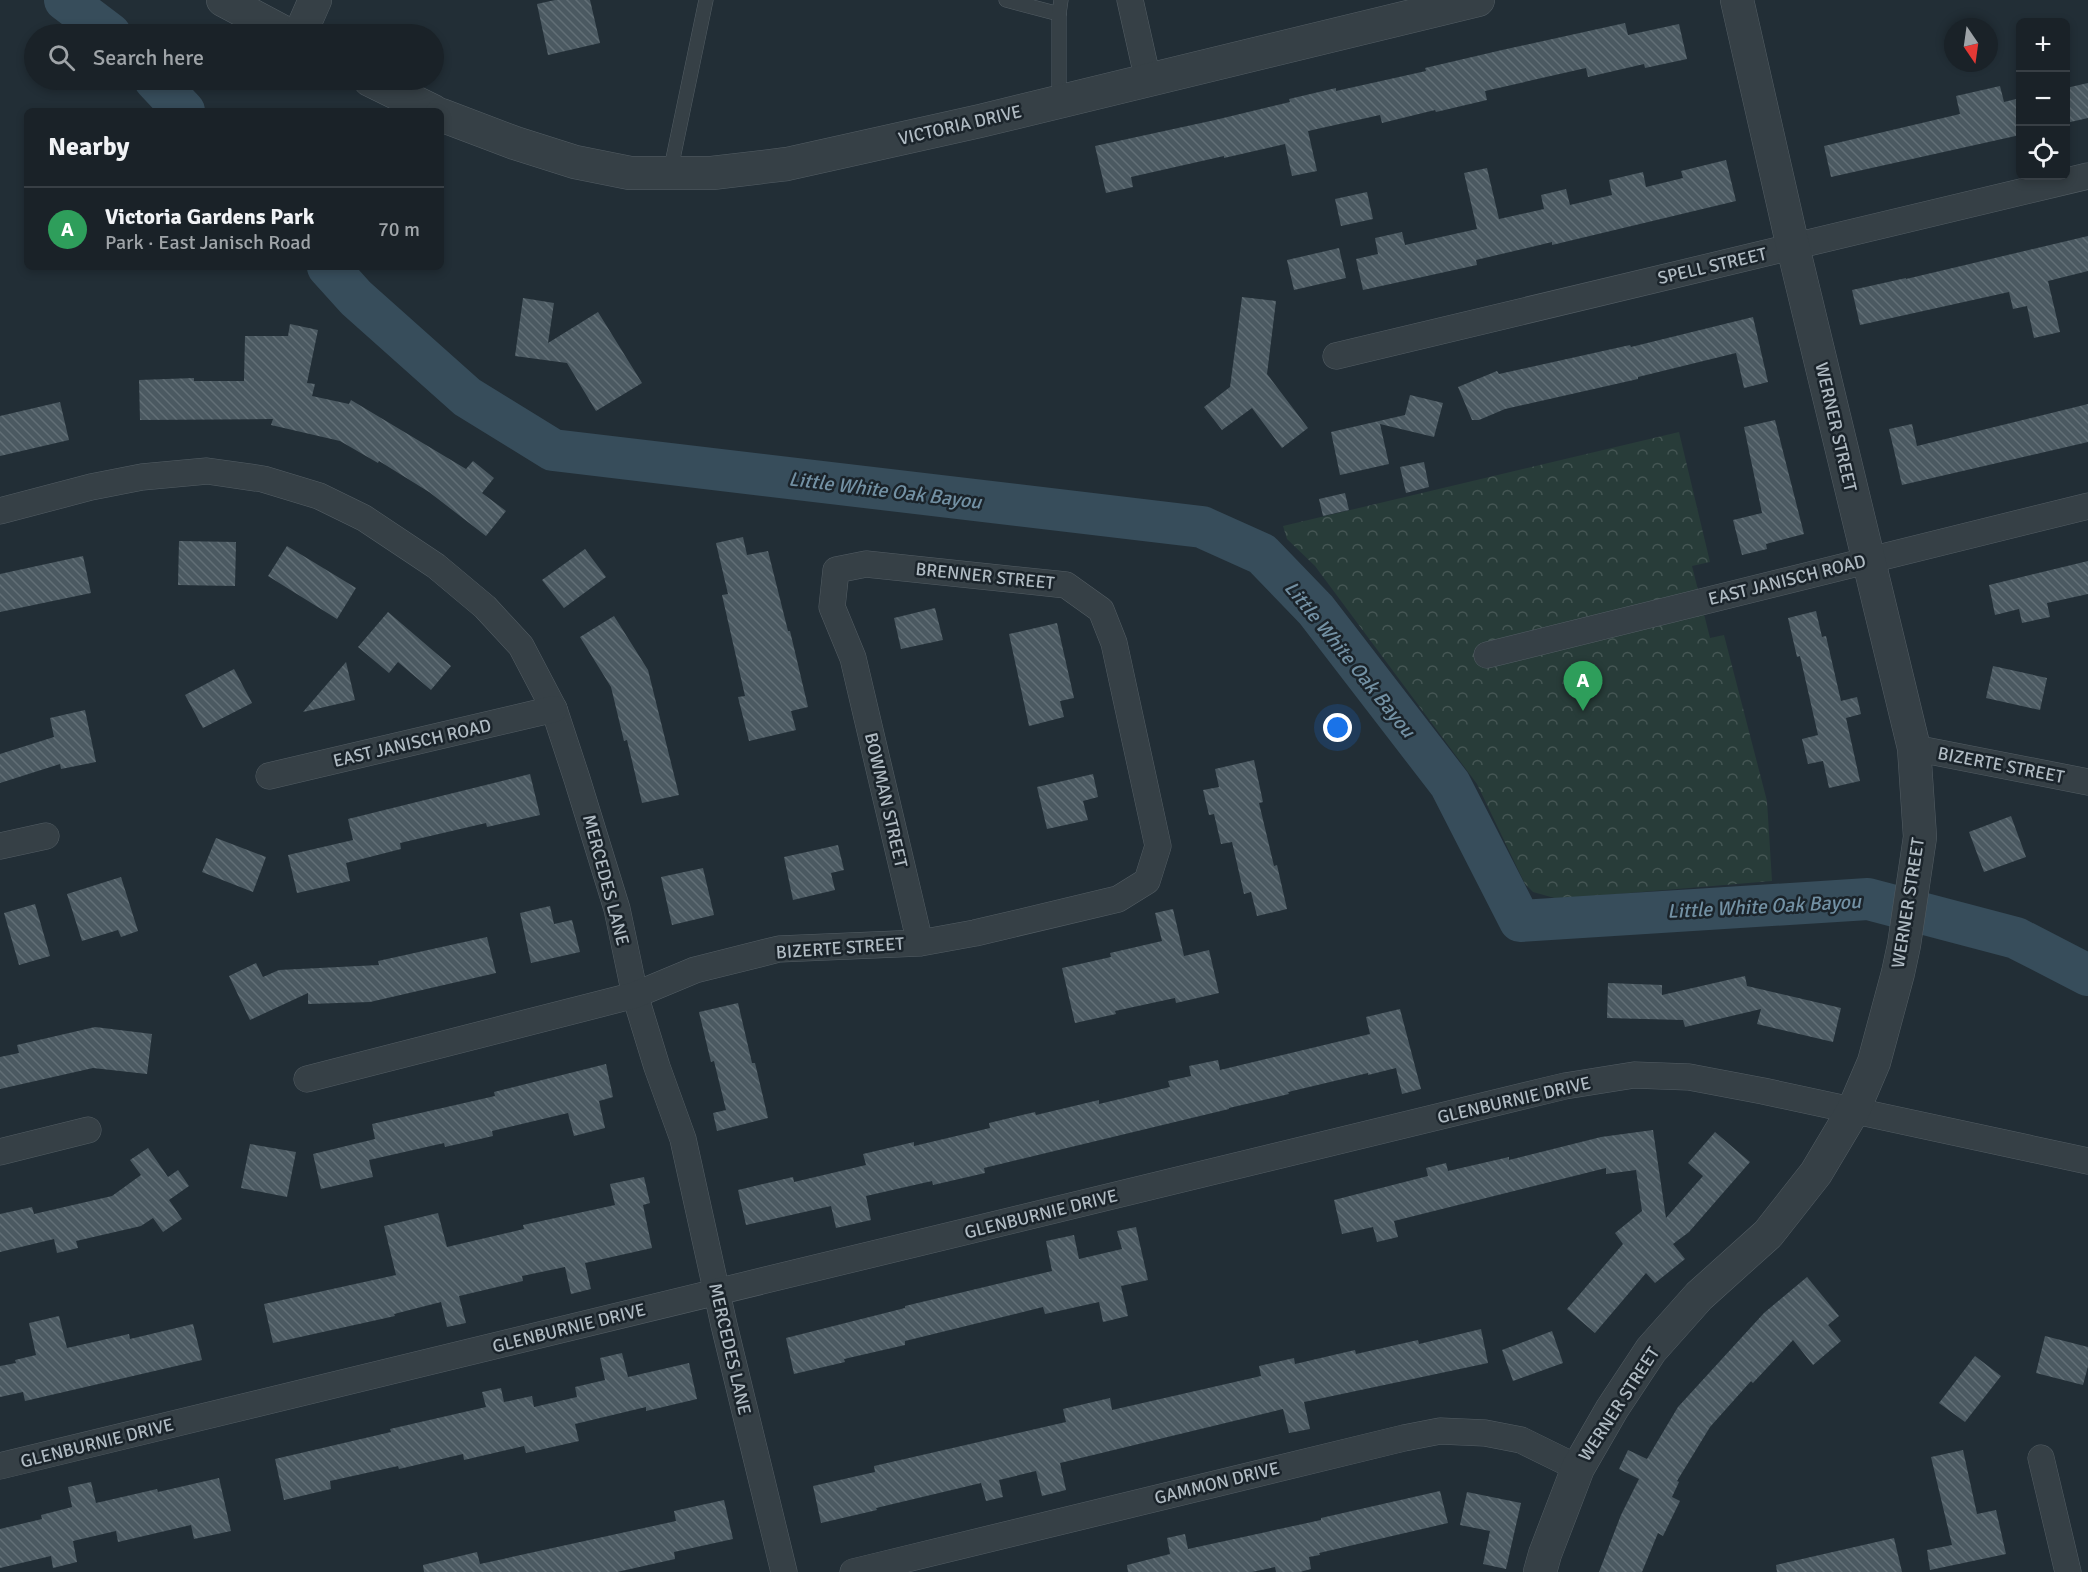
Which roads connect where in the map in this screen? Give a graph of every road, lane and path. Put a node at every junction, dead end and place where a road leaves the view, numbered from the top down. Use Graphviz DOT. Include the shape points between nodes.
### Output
graph roads {
  1 [pos="223,0"];
  2 [pos="315,0"];
  3 [pos="706,0"];
  4 [pos="1006,0"];
  5 [pos="1130,0"];
  6 [pos="1478,0"];
  7 [pos="1737,0"];
  8 [pos="1060,7"];
  9 [pos="268,24"];
  10 [pos="304,24"];
  11 [pos="1148,80"];
  12 [pos="390,90"];
  13 [pos="1059,102"];
  14 [pos="427,108"];
  15 [pos="444,116"];
  16 [pos="670,173"];
  17 [pos="2088,176"];
  18 [pos="1793,247"];
  19 [pos="1336,356"];
  20 [pos="2088,506"];
  21 [pos="0,512"];
  22 [pos="1868,561"];
  23 [pos="1487,655"];
  24 [pos="853,658"];
  25 [pos="554,709"];
  26 [pos="1914,748"];
  27 [pos="269,776"];
  28 [pos="2088,782"];
  29 [pos="1146,793"];
  30 [pos="46,836"];
  31 [pos="0,846"];
  32 [pos="920,943"];
  33 [pos="635,995"];
  34 [pos="307,1079"];
  35 [pos="1852,1111"];
  36 [pos="88,1130"];
  37 [pos="0,1152"];
  38 [pos="2088,1161"];
  39 [pos="717,1293"];
  40 [pos="2041,1458"];
  41 [pos="0,1466"];
  42 [pos="1578,1468"];
  43 [pos="784,1572"];
  44 [pos="853,1572"];
  45 [pos="1540,1572"];
  46 [pos="2068,1572"];
  1 -- 9 [label="street"];
  2 -- 10 [label="street"];
  3 -- 16 [label="lane"];
  4 -- 8 [label="lane"];
  5 -- 11 [label="street"];
  6 -- 11 [label="street, VICTORIA DRIVE"];
  7 -- 18 [label="street, WERNER STREET"];
  8 -- 13 [label="lane"];
  11 -- 13 [label="street, VICTORIA DRIVE"];
  12 -- 14 [label="street"];
  13 -- 16 [label="street, VICTORIA DRIVE" via="787,164 712,174"];
  15 -- 16 [label="street, VICTORIA DRIVE" via="575,162 630,173"];
  17 -- 18 [label="street, SPELL STREET"];
  18 -- 19 [label="street, SPELL STREET"];
  18 -- 22 [label="street, WERNER STREET"];
  20 -- 22 [label="street, EAST JANISCH ROAD"];
  21 -- 25 [label="street, MERCEDES LANE" via="121,481 207,471 263,479 319,496 364,518 436,566 485,607 521,646"];
  22 -- 23 [label="street, EAST JANISCH ROAD"];
  22 -- 26 [label="street, WERNER STREET"];
  24 -- 29 [label="street, BRENNER STREET" via="832,607 836,570 866,564 1066,585 1101,610 1114,643"];
  24 -- 32 [label="street, BOWMAN STREET"];
  25 -- 27 [label="street, EAST JANISCH ROAD"];
  25 -- 33 [label="street, MERCEDES LANE" via="617,909"];
  26 -- 28 [label="street, BIZERTE STREET"];
  26 -- 35 [label="street, WERNER STREET" via="1920,837 1904,945 1874,1062"];
  29 -- 32 [label="street, BIZERTE STREET" via="1158,846 1147,881 1118,899"];
  30 -- 31 [label="street"];
  32 -- 33 [label="street, BIZERTE STREET" via="778,949 695,970"];
  33 -- 34 [label="street, BIZERTE STREET"];
  33 -- 39 [label="street, MERCEDES LANE" via="683,1139"];
  35 -- 38 [label="street, GLENBURNIE DRIVE"];
  35 -- 39 [label="street, GLENBURNIE DRIVE" via="1689,1077 1611,1078"];
  35 -- 42 [label="street, WERNER STREET" via="1816,1173 1768,1234 1699,1296 1651,1350"];
  36 -- 37 [label="street"];
  39 -- 41 [label="street, GLENBURNIE DRIVE"];
  39 -- 43 [label="street, MERCEDES LANE"];
  40 -- 46 [label="street"];
  42 -- 44 [label="street, GAMMON DRIVE" via="1521,1440 1440,1431"];
  42 -- 45 [label="street, WERNER STREET"];
}
